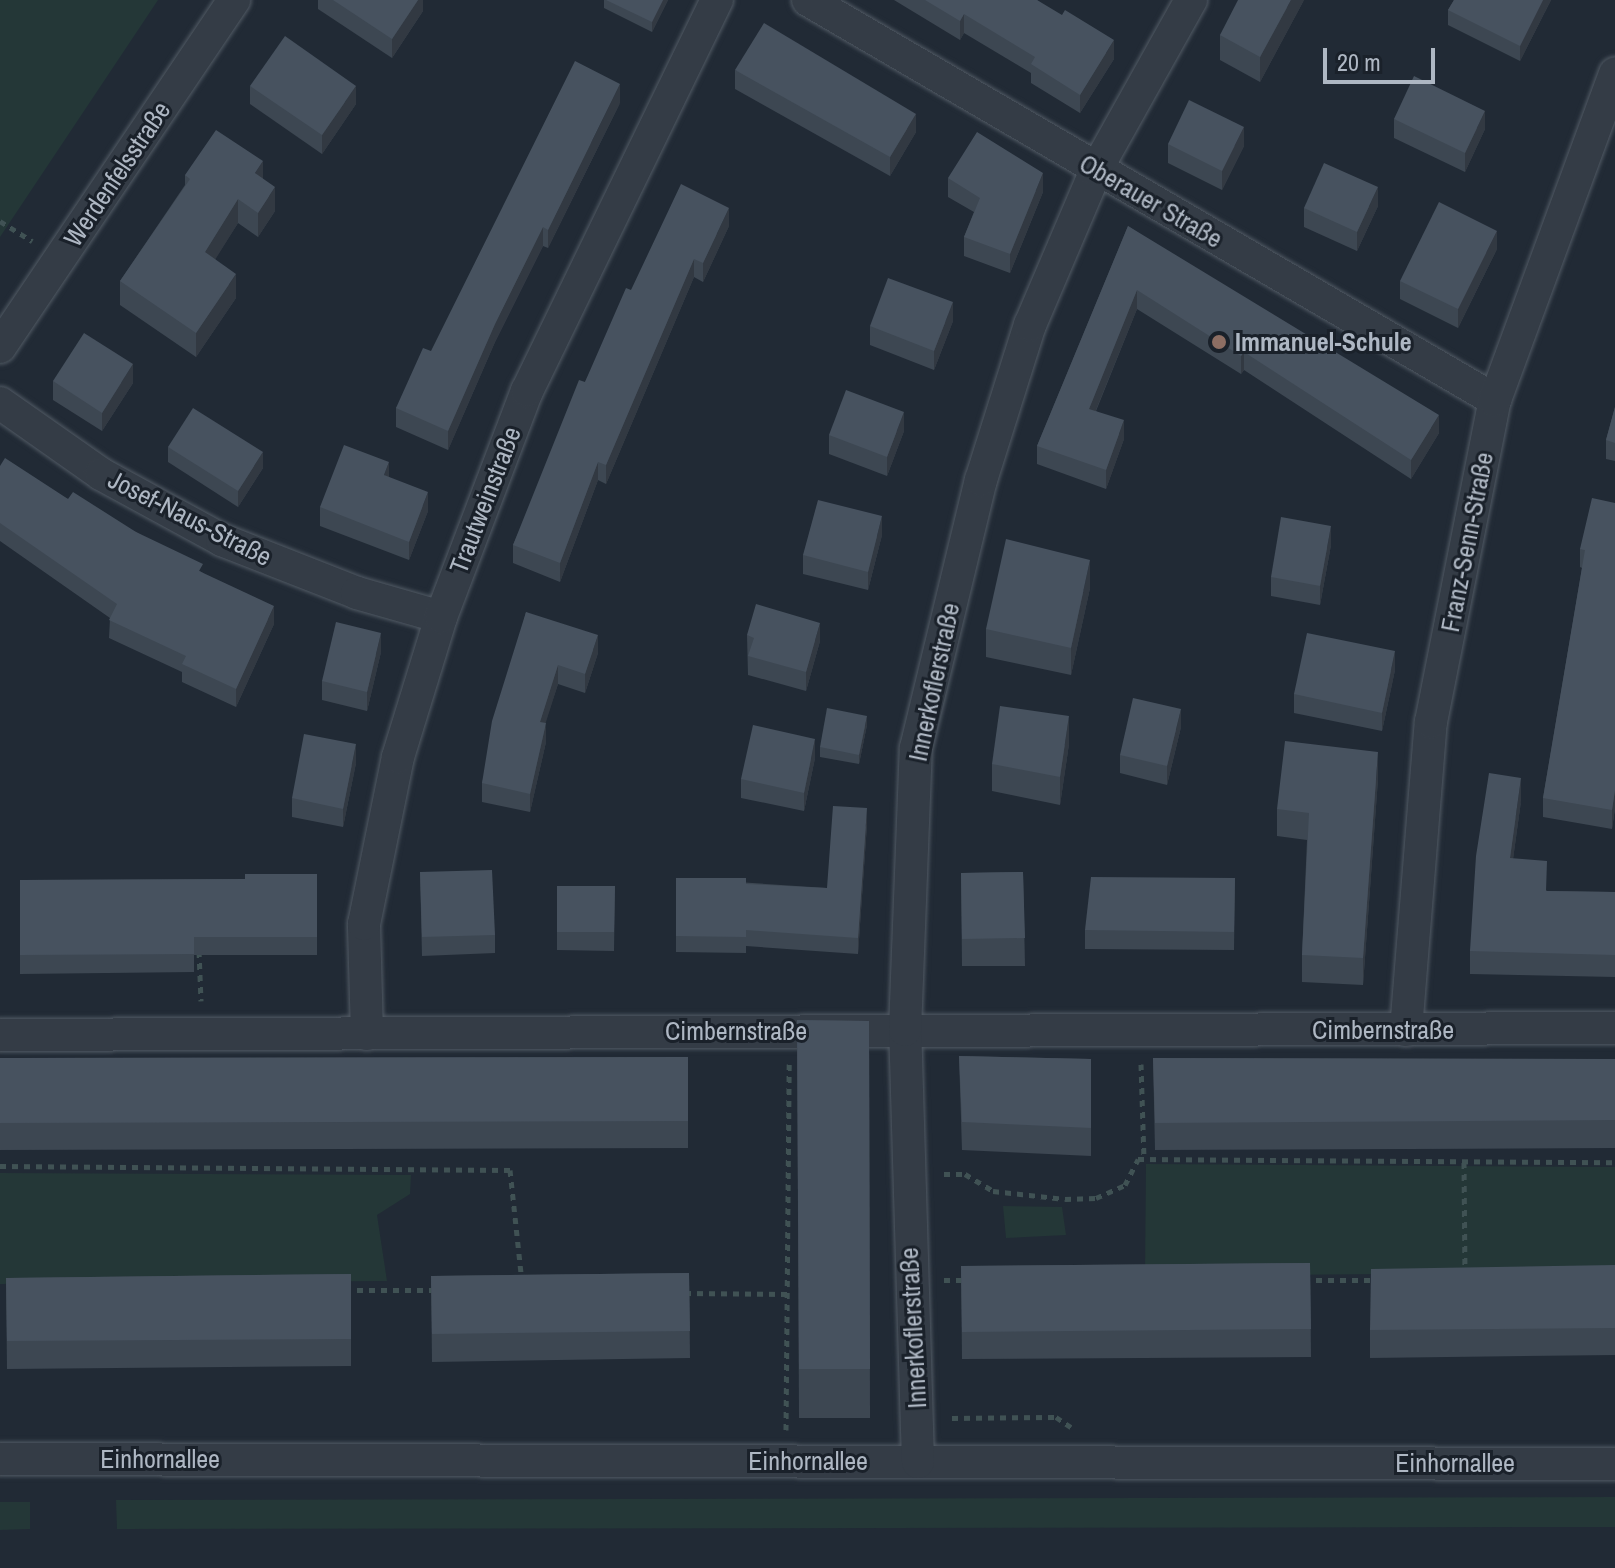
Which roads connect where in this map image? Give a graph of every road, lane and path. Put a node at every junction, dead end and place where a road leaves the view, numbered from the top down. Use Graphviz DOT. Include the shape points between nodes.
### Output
graph roads {
  1 [pos="234,0"];
  2 [pos="717,0"];
  3 [pos="808,0"];
  4 [pos="1191,0"];
  5 [pos="1615,73"];
  6 [pos="1096,170"];
  7 [pos="0,221"];
  8 [pos="8,226"];
  9 [pos="0,347"];
  10 [pos="1495,400"];
  11 [pos="0,403"];
  12 [pos="441,617"];
  13 [pos="199,938"];
  14 [pos="1615,1028"];
  15 [pos="905,1030"];
  16 [pos="1406,1030"];
  17 [pos="789,1031"];
  18 [pos="1140,1031"];
  19 [pos="203,1034"];
  20 [pos="367,1034"];
  21 [pos="0,1035"];
  22 [pos="1144,1159"];
  23 [pos="1464,1162"];
  24 [pos="1615,1162"];
  25 [pos="0,1166"];
  26 [pos="908,1173"];
  27 [pos="910,1279"];
  28 [pos="982,1280"];
  29 [pos="1292,1280"];
  30 [pos="1386,1280"];
  31 [pos="1465,1280"];
  32 [pos="333,1290"];
  33 [pos="444,1290"];
  34 [pos="523,1291"];
  35 [pos="678,1293"];
  36 [pos="787,1294"];
  37 [pos="1056,1417"];
  38 [pos="940,1418"];
  39 [pos="785,1434"];
  40 [pos="0,1459"];
  41 [pos="918,1462"];
  42 [pos="1615,1464"];
  1 -- 9 [label="street, Werdenfelsstraße"];
  2 -- 12 [label="street, Trautweinstraße" via="527,391"];
  3 -- 6 [label="street, Oberauer Straße"];
  4 -- 6 [label="street, Innerkoflerstraße"];
  5 -- 10 [label="street, Franz-Senn-Straße"];
  6 -- 10 [label="street, Oberauer Straße"];
  6 -- 15 [label="street, Innerkoflerstraße" via="1030,325 981,480 916,748"];
  7 -- 8 [label="path"];
  10 -- 16 [label="street, Franz-Senn-Straße" via="1431,722"];
  11 -- 12 [label="street, Josef-Naus-Straße" via="101,474 222,540 357,593"];
  12 -- 20 [label="street, Trautweinstraße" via="398,757 364,924"];
  13 -- 19 [label="path"];
  14 -- 16 [label="street, Cimbernstraße"];
  15 -- 17 [label="street, Cimbernstraße"];
  15 -- 18 [label="street, Cimbernstraße"];
  15 -- 26 [label="street, Innerkoflerstraße"];
  16 -- 18 [label="street, Cimbernstraße"];
  17 -- 20 [label="street, Cimbernstraße"];
  17 -- 36 [label="path"];
  18 -- 22 [label="path"];
  19 -- 20 [label="street, Cimbernstraße"];
  19 -- 21 [label="street, Cimbernstraße"];
  22 -- 23 [label="path"];
  22 -- 26 [label="path" via="1138,1159 1125,1185 1096,1198 993,1191 965,1174"];
  23 -- 24 [label="path"];
  23 -- 31 [label="path"];
  25 -- 34 [label="path" via="510,1170"];
  26 -- 27 [label="street, Innerkoflerstraße"];
  27 -- 28 [label="path"];
  27 -- 41 [label="street, Innerkoflerstraße"];
  29 -- 30 [label="path"];
  32 -- 33 [label="path"];
  35 -- 36 [label="path"];
  36 -- 39 [label="path"];
  37 -- 38 [label="path"];
  40 -- 41 [label="street, Einhornallee"];
  41 -- 42 [label="street, Einhornallee"];
}
